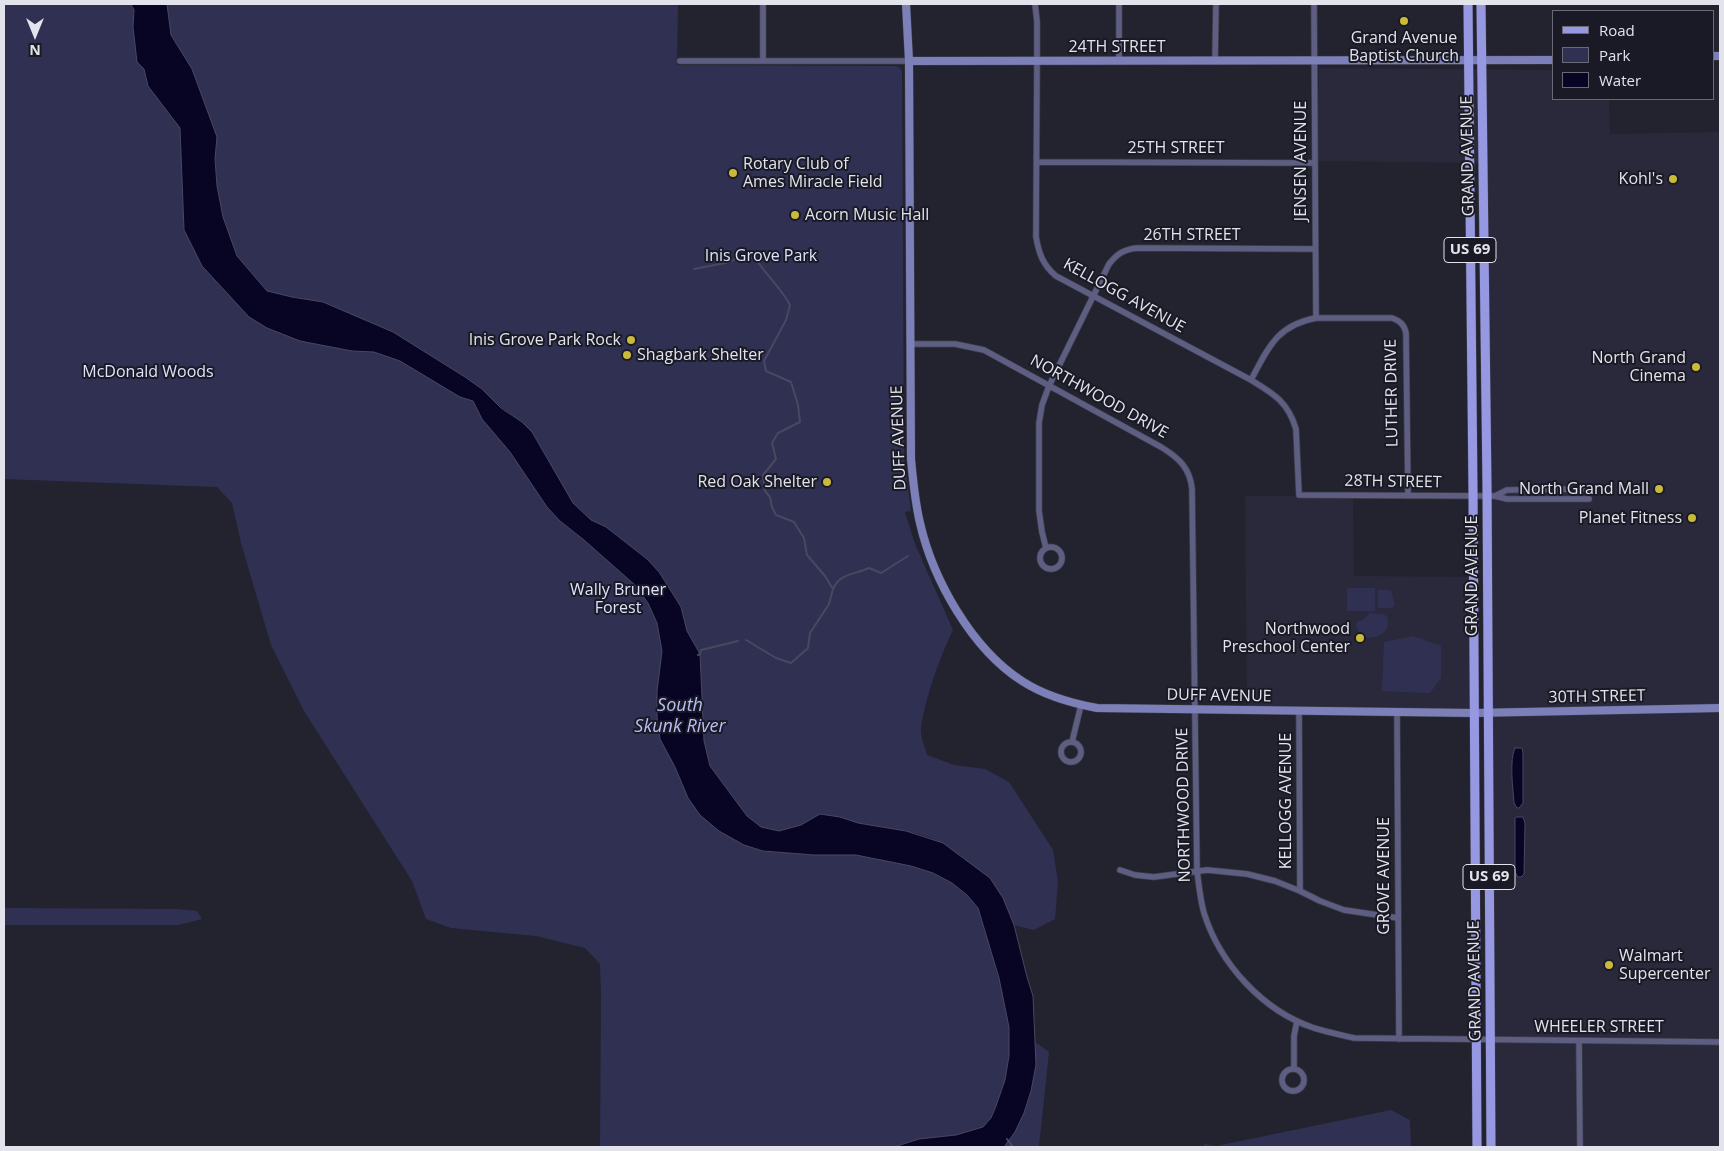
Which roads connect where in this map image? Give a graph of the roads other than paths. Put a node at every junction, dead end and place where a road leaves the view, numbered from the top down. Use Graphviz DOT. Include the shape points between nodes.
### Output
graph roads {
  1 [pos="763,4"];
  2 [pos="906,4"];
  3 [pos="1035,4"];
  4 [pos="1119,4"];
  5 [pos="1216,4"];
  6 [pos="1314,4"];
  7 [pos="1468,4"];
  8 [pos="1481,4"];
  9 [pos="1482,60"];
  10 [pos="1552,60"];
  11 [pos="763,61"];
  12 [pos="909,61"];
  13 [pos="1038,61"];
  14 [pos="1119,61"];
  15 [pos="1216,61"];
  16 [pos="1314,61"];
  17 [pos="1468,61"];
  18 [pos="680,62"];
  19 [pos="1038,162"];
  20 [pos="1314,163"];
  21 [pos="1315,249"];
  22 [pos="1094,296"];
  23 [pos="1316,318"];
  24 [pos="910,344"];
  25 [pos="1251,380"];
  26 [pos="1049,386"];
  27 [pos="1589,489"];
  28 [pos="1299,495"];
  29 [pos="1408,496"];
  30 [pos="1491,496"];
  31 [pos="1473,497"];
  32 [pos="1589,499"];
  33 [pos="1046,548"];
  34 [pos="1081,705"];
  35 [pos="1720,708"];
  36 [pos="1196,709"];
  37 [pos="1299,711"];
  38 [pos="1397,712"];
  39 [pos="1474,713"];
  40 [pos="1488,713"];
  41 [pos="1072,742"];
  42 [pos="1120,870"];
  43 [pos="1197,872"];
  44 [pos="1300,890"];
  45 [pos="1398,918"];
  46 [pos="1297,1022"];
  47 [pos="1399,1039"];
  48 [pos="1477,1040"];
  49 [pos="1491,1040"];
  50 [pos="1579,1041"];
  51 [pos="1720,1042"];
  52 [pos="1294,1068"];
  53 [pos="1477,1147"];
  54 [pos="1491,1147"];
  55 [pos="1580,1147"];
  1 -- 11 [label="street"];
  2 -- 12 [label="main road, DUFF AVENUE"];
  3 -- 13 [label="street, KELLOGG AVENUE"];
  4 -- 14 [label="street"];
  5 -- 15 [label="street"];
  6 -- 16 [label="street, JENSEN AVENUE"];
  7 -- 17 [label="main road, GRAND AVENUE / US 69"];
  8 -- 9 [label="main road, GRAND AVENUE / US 69"];
  9 -- 10 [label="main road, 24TH STREET"];
  9 -- 17 [label="main road, 24TH STREET"];
  9 -- 30 [label="main road, GRAND AVENUE / US 69"];
  11 -- 12 [label="street, 24TH STREET"];
  11 -- 18 [label="street, 24TH STREET"];
  12 -- 13 [label="main road, 24TH STREET"];
  12 -- 24 [label="main road, DUFF AVENUE"];
  13 -- 14 [label="main road, 24TH STREET"];
  13 -- 19 [label="street, KELLOGG AVENUE"];
  14 -- 15 [label="main road, 24TH STREET"];
  15 -- 16 [label="main road, 24TH STREET"];
  16 -- 17 [label="main road, 24TH STREET"];
  16 -- 20 [label="street, JENSEN AVENUE"];
  17 -- 31 [label="main road, GRAND AVENUE / US 69"];
  19 -- 20 [label="street, 25TH STREET"];
  19 -- 22 [label="street, KELLOGG AVENUE" via="1036,237 1041,260 1056,276"];
  20 -- 21 [label="street, JENSEN AVENUE"];
  21 -- 22 [label="street, 26TH STREET" via="1127,249 1109,264"];
  21 -- 23 [label="street, JENSEN AVENUE"];
  22 -- 25 [label="street, KELLOGG AVENUE"];
  22 -- 26 [label="street, 26TH STREET"];
  23 -- 25 [label="street, LUTHER DRIVE" via="1304,320 1281,332"];
  23 -- 29 [label="street, LUTHER DRIVE" via="1392,318 1404,326"];
  24 -- 26 [label="street, NORTHWOOD DRIVE" via="955,344 984,350"];
  24 -- 34 [label="main road, DUFF AVENUE" via="914,492 920,525 947,593 985,649 1008,671 1042,692"];
  25 -- 28 [label="street, KELLOGG AVENUE" via="1274,394 1293,419 1298,439"];
  26 -- 33 [label="street, 26TH STREET" via="1039,423 1039,511"];
  26 -- 36 [label="street, NORTHWOOD DRIVE" via="1173,454 1188,470 1192,489"];
  27 -- 30 [label="street" via="1507,490"];
  28 -- 29 [label="street, 28TH STREET"];
  29 -- 31 [label="street, 28TH STREET"];
  30 -- 31 [label="street, 28TH STREET"];
  30 -- 32 [label="street" via="1507,499"];
  30 -- 40 [label="main road, GRAND AVENUE / US 69"];
  31 -- 39 [label="main road, GRAND AVENUE / US 69"];
  34 -- 36 [label="main road, DUFF AVENUE"];
  34 -- 41 [label="street"];
  35 -- 40 [label="main road, 30TH STREET"];
  36 -- 37 [label="main road, DUFF AVENUE"];
  36 -- 43 [label="street, NORTHWOOD DRIVE"];
  37 -- 38 [label="main road, DUFF AVENUE"];
  37 -- 44 [label="street, KELLOGG AVENUE"];
  38 -- 39 [label="main road, DUFF AVENUE"];
  38 -- 45 [label="street, GROVE AVENUE"];
  39 -- 40 [label="main road, 30TH STREET"];
  39 -- 48 [label="main road, GRAND AVENUE / US 69"];
  40 -- 49 [label="main road, GRAND AVENUE / US 69"];
  42 -- 43 [label="street" via="1154,877"];
  43 -- 44 [label="street" via="1247,874"];
  43 -- 46 [label="street, NORTHWOOD DRIVE" via="1204,913 1226,958 1255,992"];
  44 -- 45 [label="street" via="1344,910"];
  45 -- 47 [label="street, GROVE AVENUE"];
  46 -- 47 [label="street, NORTHWOOD DRIVE" via="1354,1038"];
  46 -- 52 [label="street"];
  47 -- 48 [label="street, NORTHWOOD DRIVE"];
  48 -- 49 [label="street, WHEELER STREET"];
  48 -- 53 [label="main road, GRAND AVENUE / US 69"];
  49 -- 50 [label="street, WHEELER STREET"];
  49 -- 54 [label="main road, GRAND AVENUE / US 69"];
  50 -- 51 [label="street, WHEELER STREET"];
  50 -- 55 [label="street"];
}
